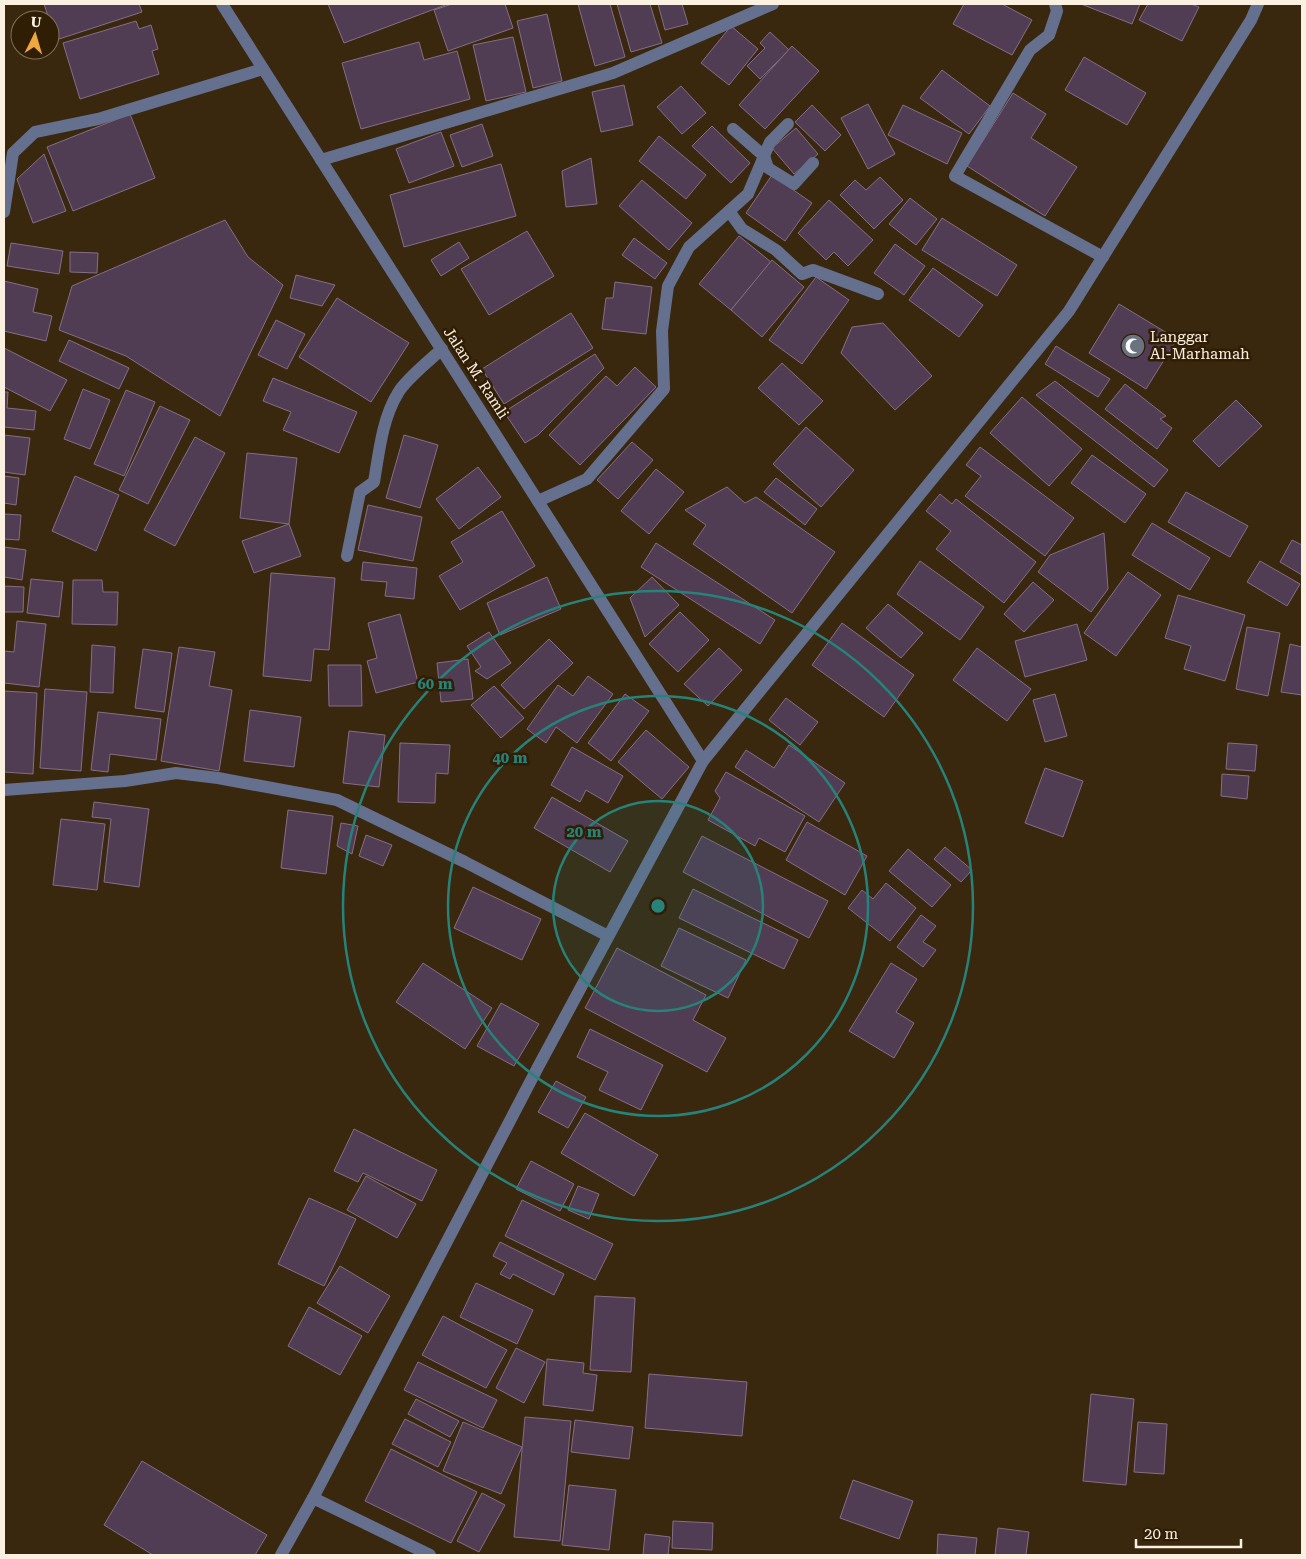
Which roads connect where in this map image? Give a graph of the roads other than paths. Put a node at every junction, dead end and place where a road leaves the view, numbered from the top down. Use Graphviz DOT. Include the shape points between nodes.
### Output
graph roads {
  1 [pos="222,4"];
  2 [pos="773,4"];
  3 [pos="1055,4"];
  4 [pos="1258,4"];
  5 [pos="263,69"];
  6 [pos="788,124"];
  7 [pos="733,129"];
  8 [pos="764,156"];
  9 [pos="321,160"];
  10 [pos="813,163"];
  11 [pos="729,211"];
  12 [pos="4,212"];
  13 [pos="1103,257"];
  14 [pos="878,294"];
  15 [pos="442,349"];
  16 [pos="538,500"];
  17 [pos="347,556"];
  18 [pos="704,760"];
  19 [pos="4,790"];
  20 [pos="608,936"];
  21 [pos="313,1498"];
  22 [pos="281,1555"];
  23 [pos="430,1555"];
  1 -- 5 [label="street, Jalan M. Ramli"];
  2 -- 9 [label="street" via="613,73"];
  3 -- 13 [label="street" via="1057,11 1049,35 1030,50 955,176"];
  4 -- 13 [label="street" via="1252,20"];
  5 -- 9 [label="street, Jalan M. Ramli"];
  5 -- 12 [label="street" via="98,119 36,132 13,153"];
  6 -- 8 [label="street" via="770,142"];
  7 -- 8 [label="street"];
  8 -- 10 [label="street" via="768,168 794,184"];
  8 -- 11 [label="street" via="748,194"];
  9 -- 15 [label="street, Jalan M. Ramli"];
  11 -- 14 [label="street" via="742,229 776,250 802,274 813,270"];
  11 -- 16 [label="street" via="689,247 668,286 662,331 664,389 587,479"];
  13 -- 18 [label="street" via="1070,311"];
  15 -- 16 [label="street, Jalan M. Ramli"];
  15 -- 17 [label="street" via="398,392 384,430 374,482 360,492"];
  16 -- 18 [label="street, Jalan M. Ramli"];
  18 -- 20 [label="street"];
  19 -- 20 [label="street" via="125,781 176,773 336,800"];
  20 -- 21 [label="street"];
  21 -- 22 [label="street"];
  21 -- 23 [label="street"];
}
